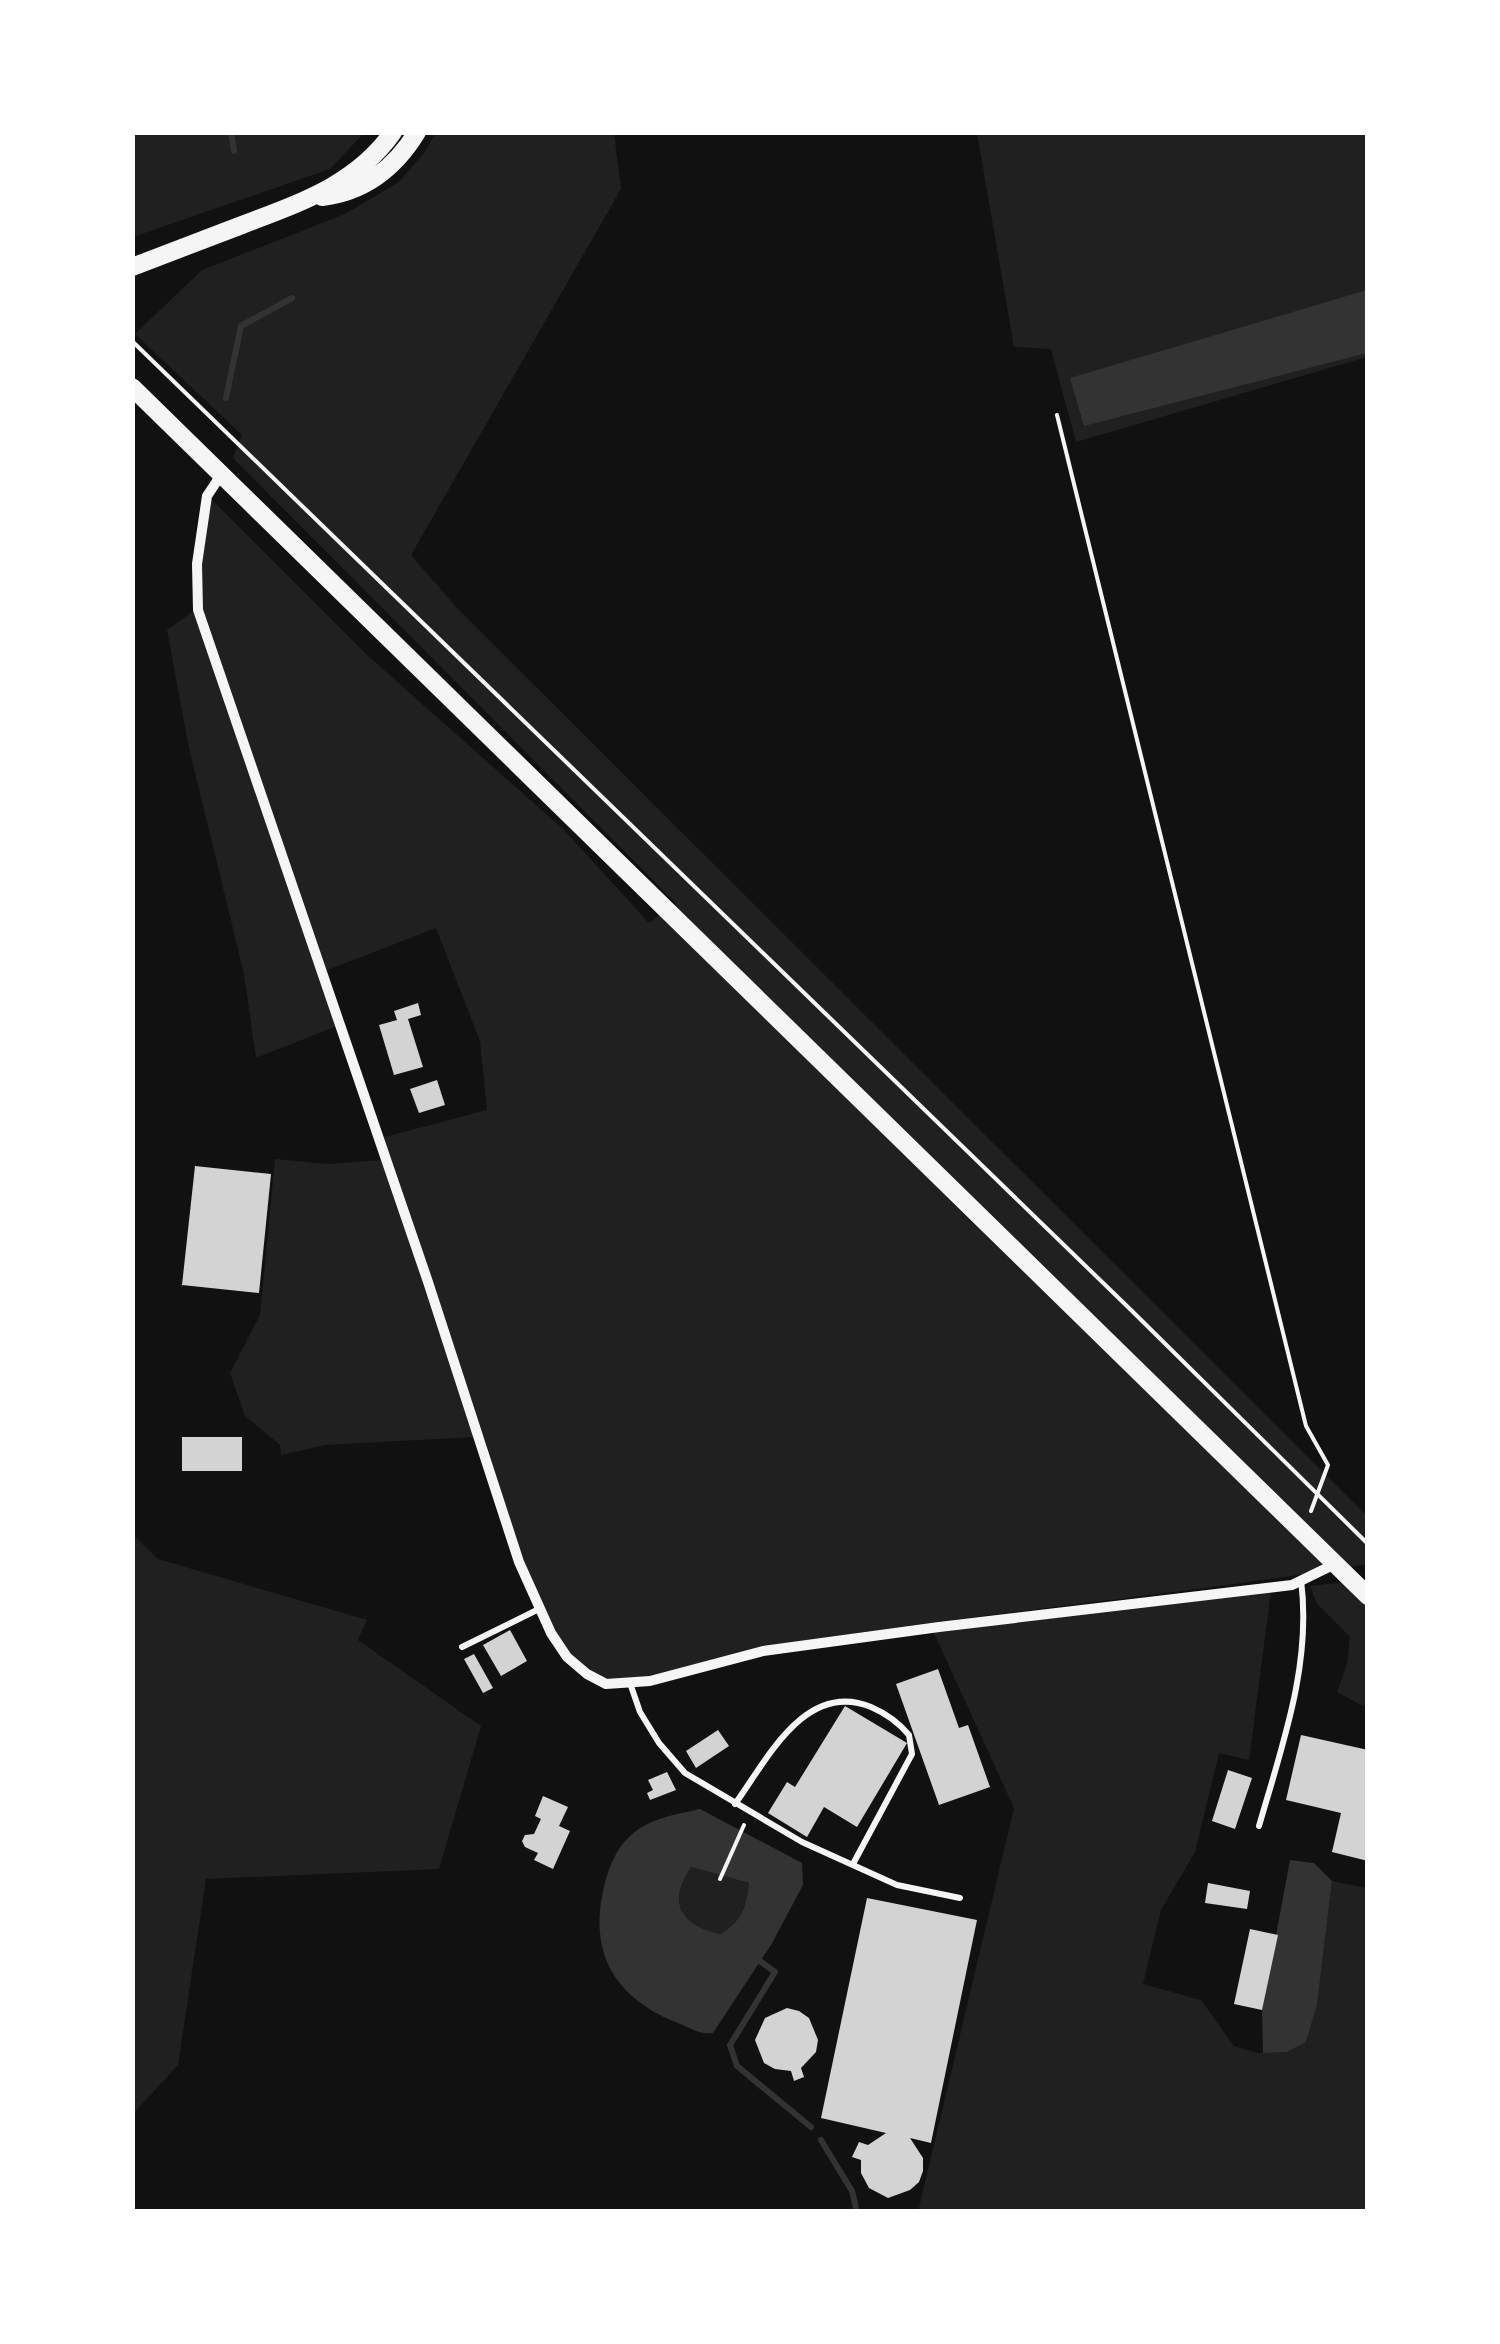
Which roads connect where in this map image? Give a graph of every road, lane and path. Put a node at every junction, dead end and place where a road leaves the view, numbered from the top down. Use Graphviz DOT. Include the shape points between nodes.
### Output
graph roads {
  1 [pos="392,132"];
  2 [pos="417,132"];
  3 [pos="312,199"];
  4 [pos="132,267"];
  5 [pos="132,341"];
  6 [pos="132,388"];
  7 [pos="1057,415"];
  8 [pos="221,475"];
  9 [pos="1318,1495"];
  10 [pos="1303,1532"];
  11 [pos="1368,1544"];
  12 [pos="1335,1564"];
  13 [pos="1301,1580"];
  14 [pos="1368,1596"];
  15 [pos="539,1608"];
  16 [pos="462,1647"];
  17 [pos="630,1683"];
  18 [pos="735,1804"];
  19 [pos="750,1812"];
  20 [pos="1260,1826"];
  21 [pos="852,1864"];
  22 [pos="720,1879"];
  23 [pos="960,1898"];
  1 -- 3 [label="main road" via="374,157"];
  2 -- 3 [label="main road" via="378,177 346,194"];
  3 -- 4 [label="main road"];
  5 -- 9 [label="path"];
  6 -- 8 [label="main road"];
  7 -- 9 [label="path" via="1306,1426 1328,1465"];
  8 -- 10 [label="main road"];
  8 -- 15 [label="street" via="207,496 198,610"];
  9 -- 10 [label="path"];
  9 -- 11 [label="path"];
  10 -- 12 [label="main road"];
  12 -- 13 [label="street"];
  12 -- 14 [label="main road"];
  13 -- 17 [label="street" via="763,1652"];
  13 -- 20 [label="lane" via="1304,1635 1293,1706"];
  15 -- 16 [label="lane"];
  15 -- 17 [label="street" via="567,1656 587,1674 606,1684"];
  17 -- 18 [label="lane" via="658,1743 685,1773"];
  18 -- 19 [label="lane"];
  18 -- 21 [label="lane" via="793,1725 813,1709 853,1700 878,1710 909,1735 912,1754"];
  19 -- 21 [label="lane"];
  19 -- 22 [label="path"];
  21 -- 23 [label="lane" via="897,1885"];
}
